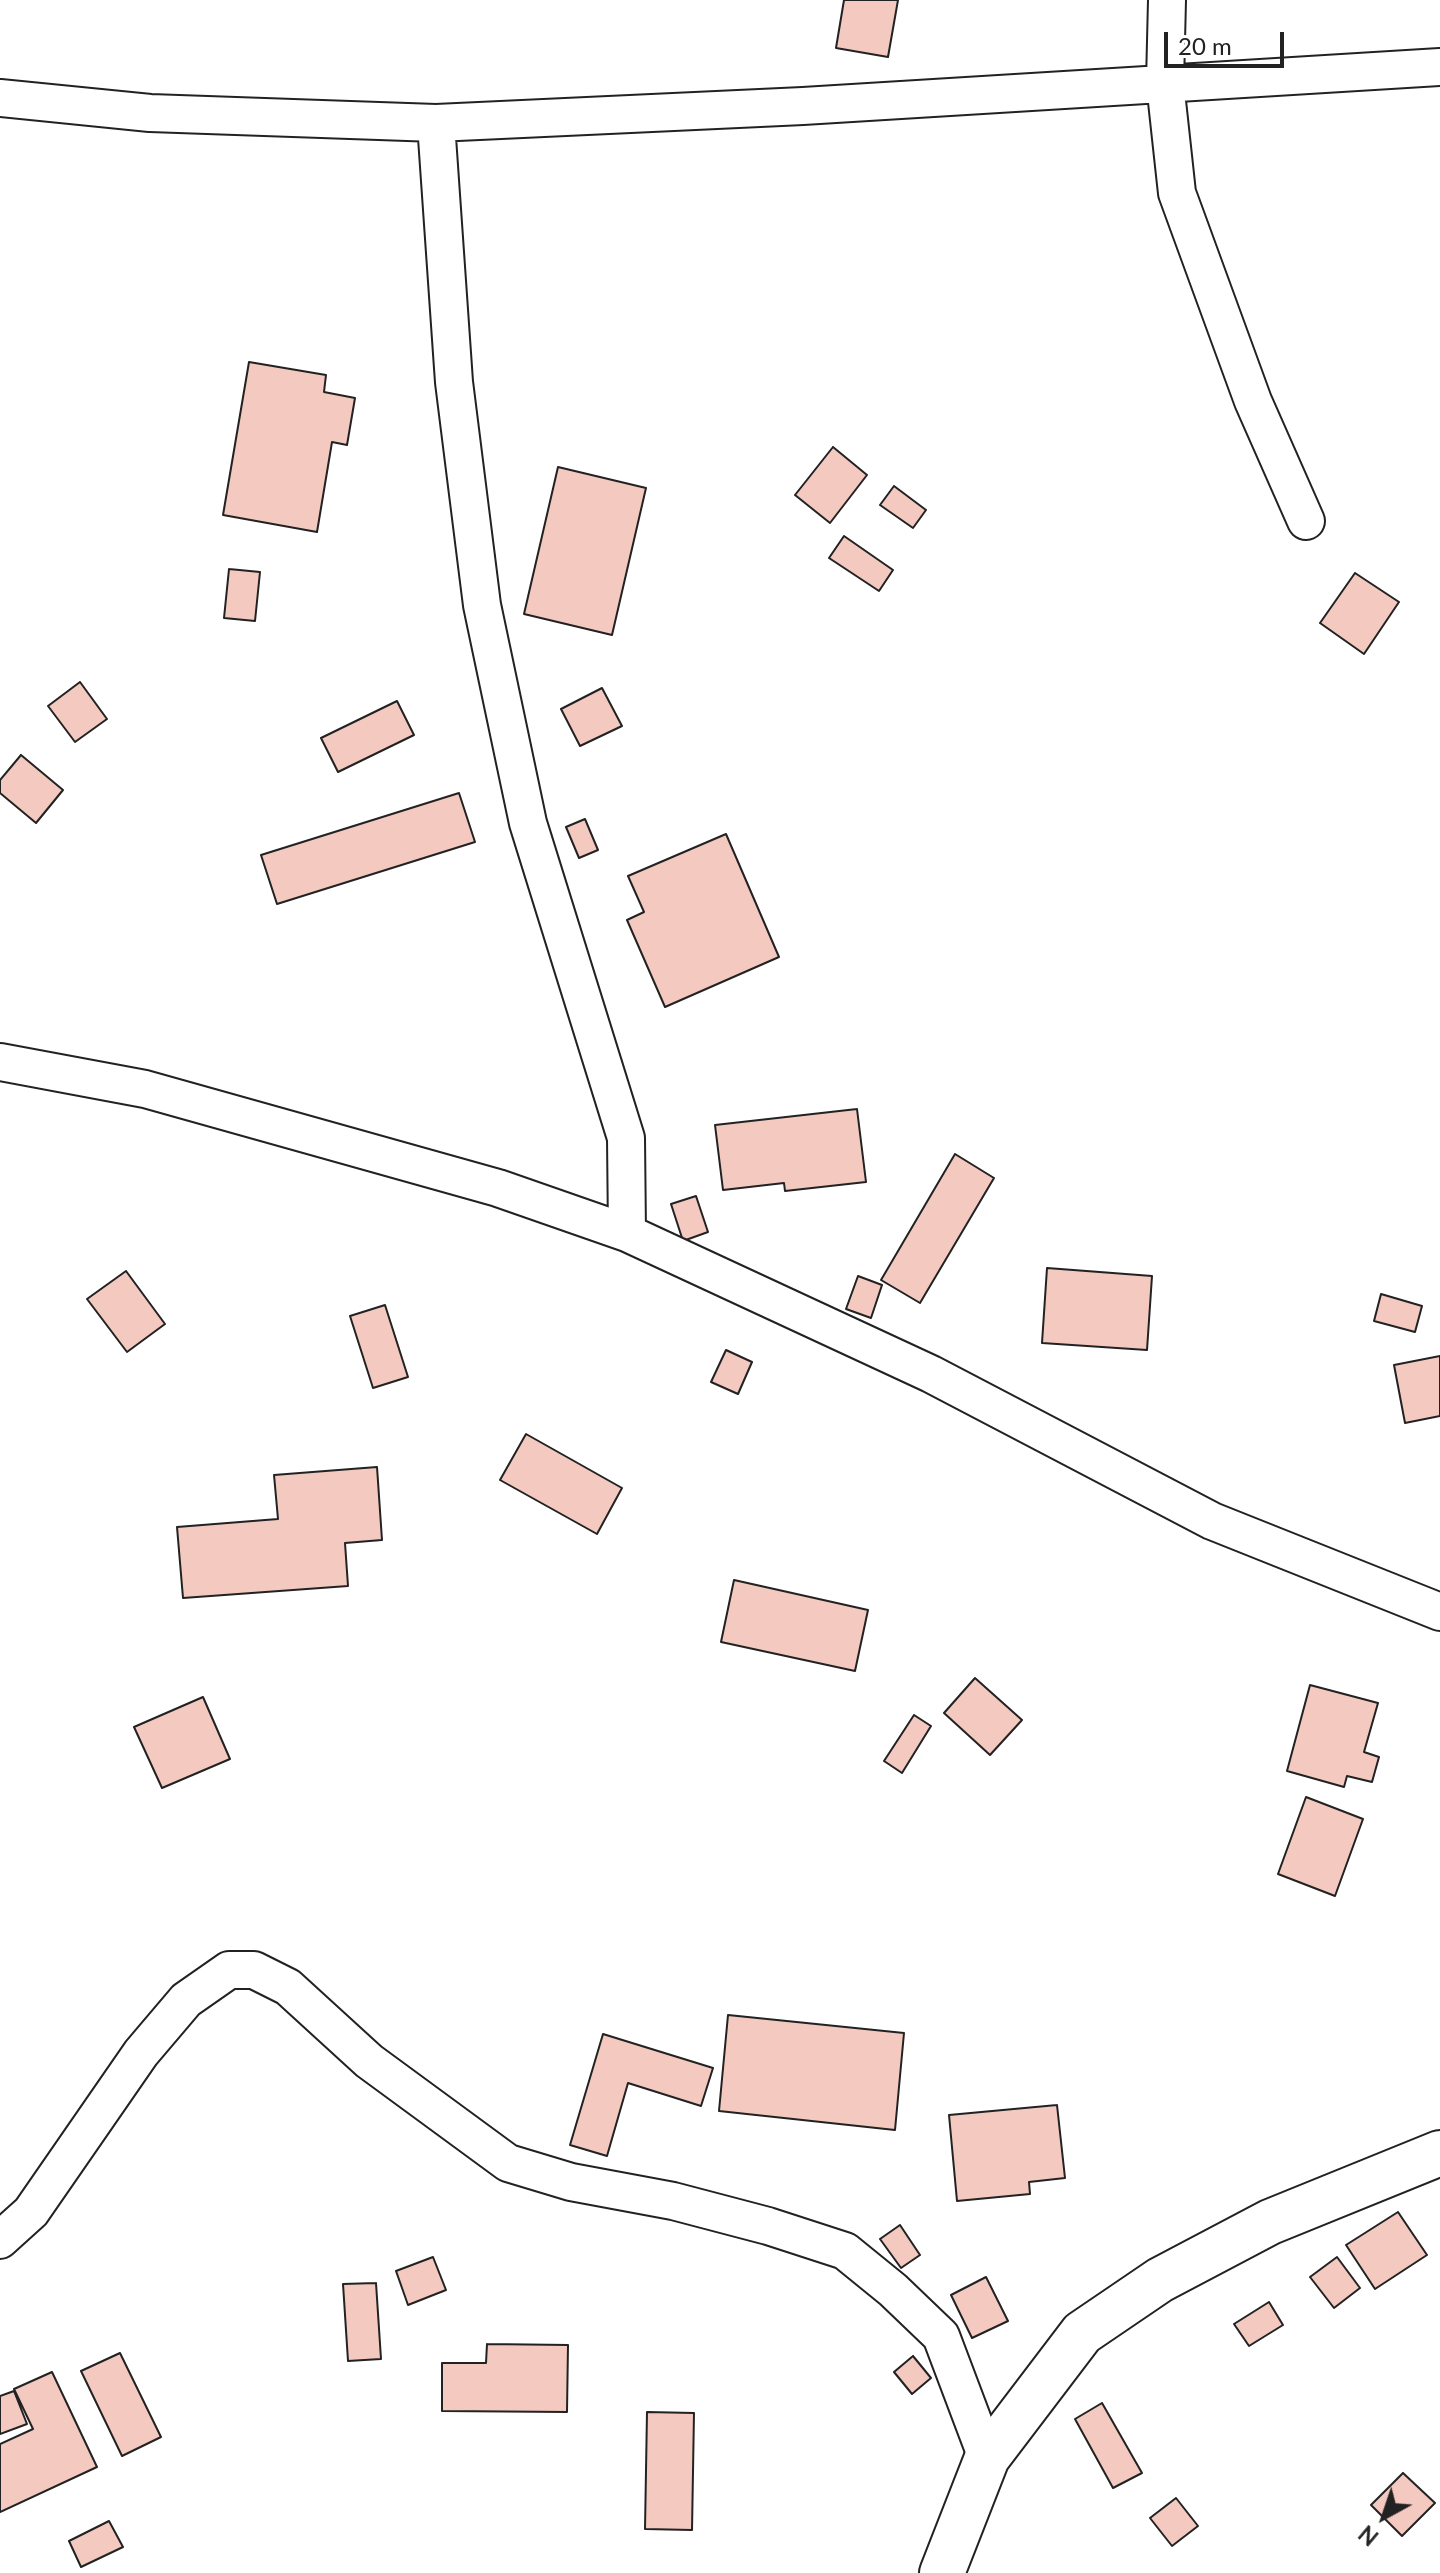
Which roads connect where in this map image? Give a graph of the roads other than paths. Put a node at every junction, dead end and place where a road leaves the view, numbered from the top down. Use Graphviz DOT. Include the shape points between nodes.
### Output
graph roads {
  1 [pos="1167,0"];
  2 [pos="1440,67"];
  3 [pos="1165,83"];
  4 [pos="0,98"];
  5 [pos="436,123"];
  6 [pos="1306,521"];
  7 [pos="0,1062"];
  8 [pos="627,1233"];
  9 [pos="1440,1612"];
  10 [pos="1440,2153"];
  11 [pos="0,2240"];
  12 [pos="987,2458"];
  13 [pos="942,2573"];
  1 -- 3 [label="street"];
  2 -- 3 [label="street"];
  3 -- 5 [label="street"];
  3 -- 6 [label="street" via="1177,193 1253,401"];
  4 -- 5 [label="street" via="150,113"];
  5 -- 8 [label="street" via="454,382 482,605 528,823 626,1138"];
  7 -- 8 [label="street" via="145,1089 498,1188"];
  8 -- 9 [label="street" via="931,1374 1212,1521"];
  10 -- 12 [label="main road" via="1270,2222 1147,2289 1082,2333"];
  11 -- 12 [label="street" via="31,2212 141,2053 186,2000 229,1970 254,1970 288,1987 369,2061 508,2163 571,2182 673,2201 845,2251 941,2336"];
  12 -- 13 [label="main road"];
}
